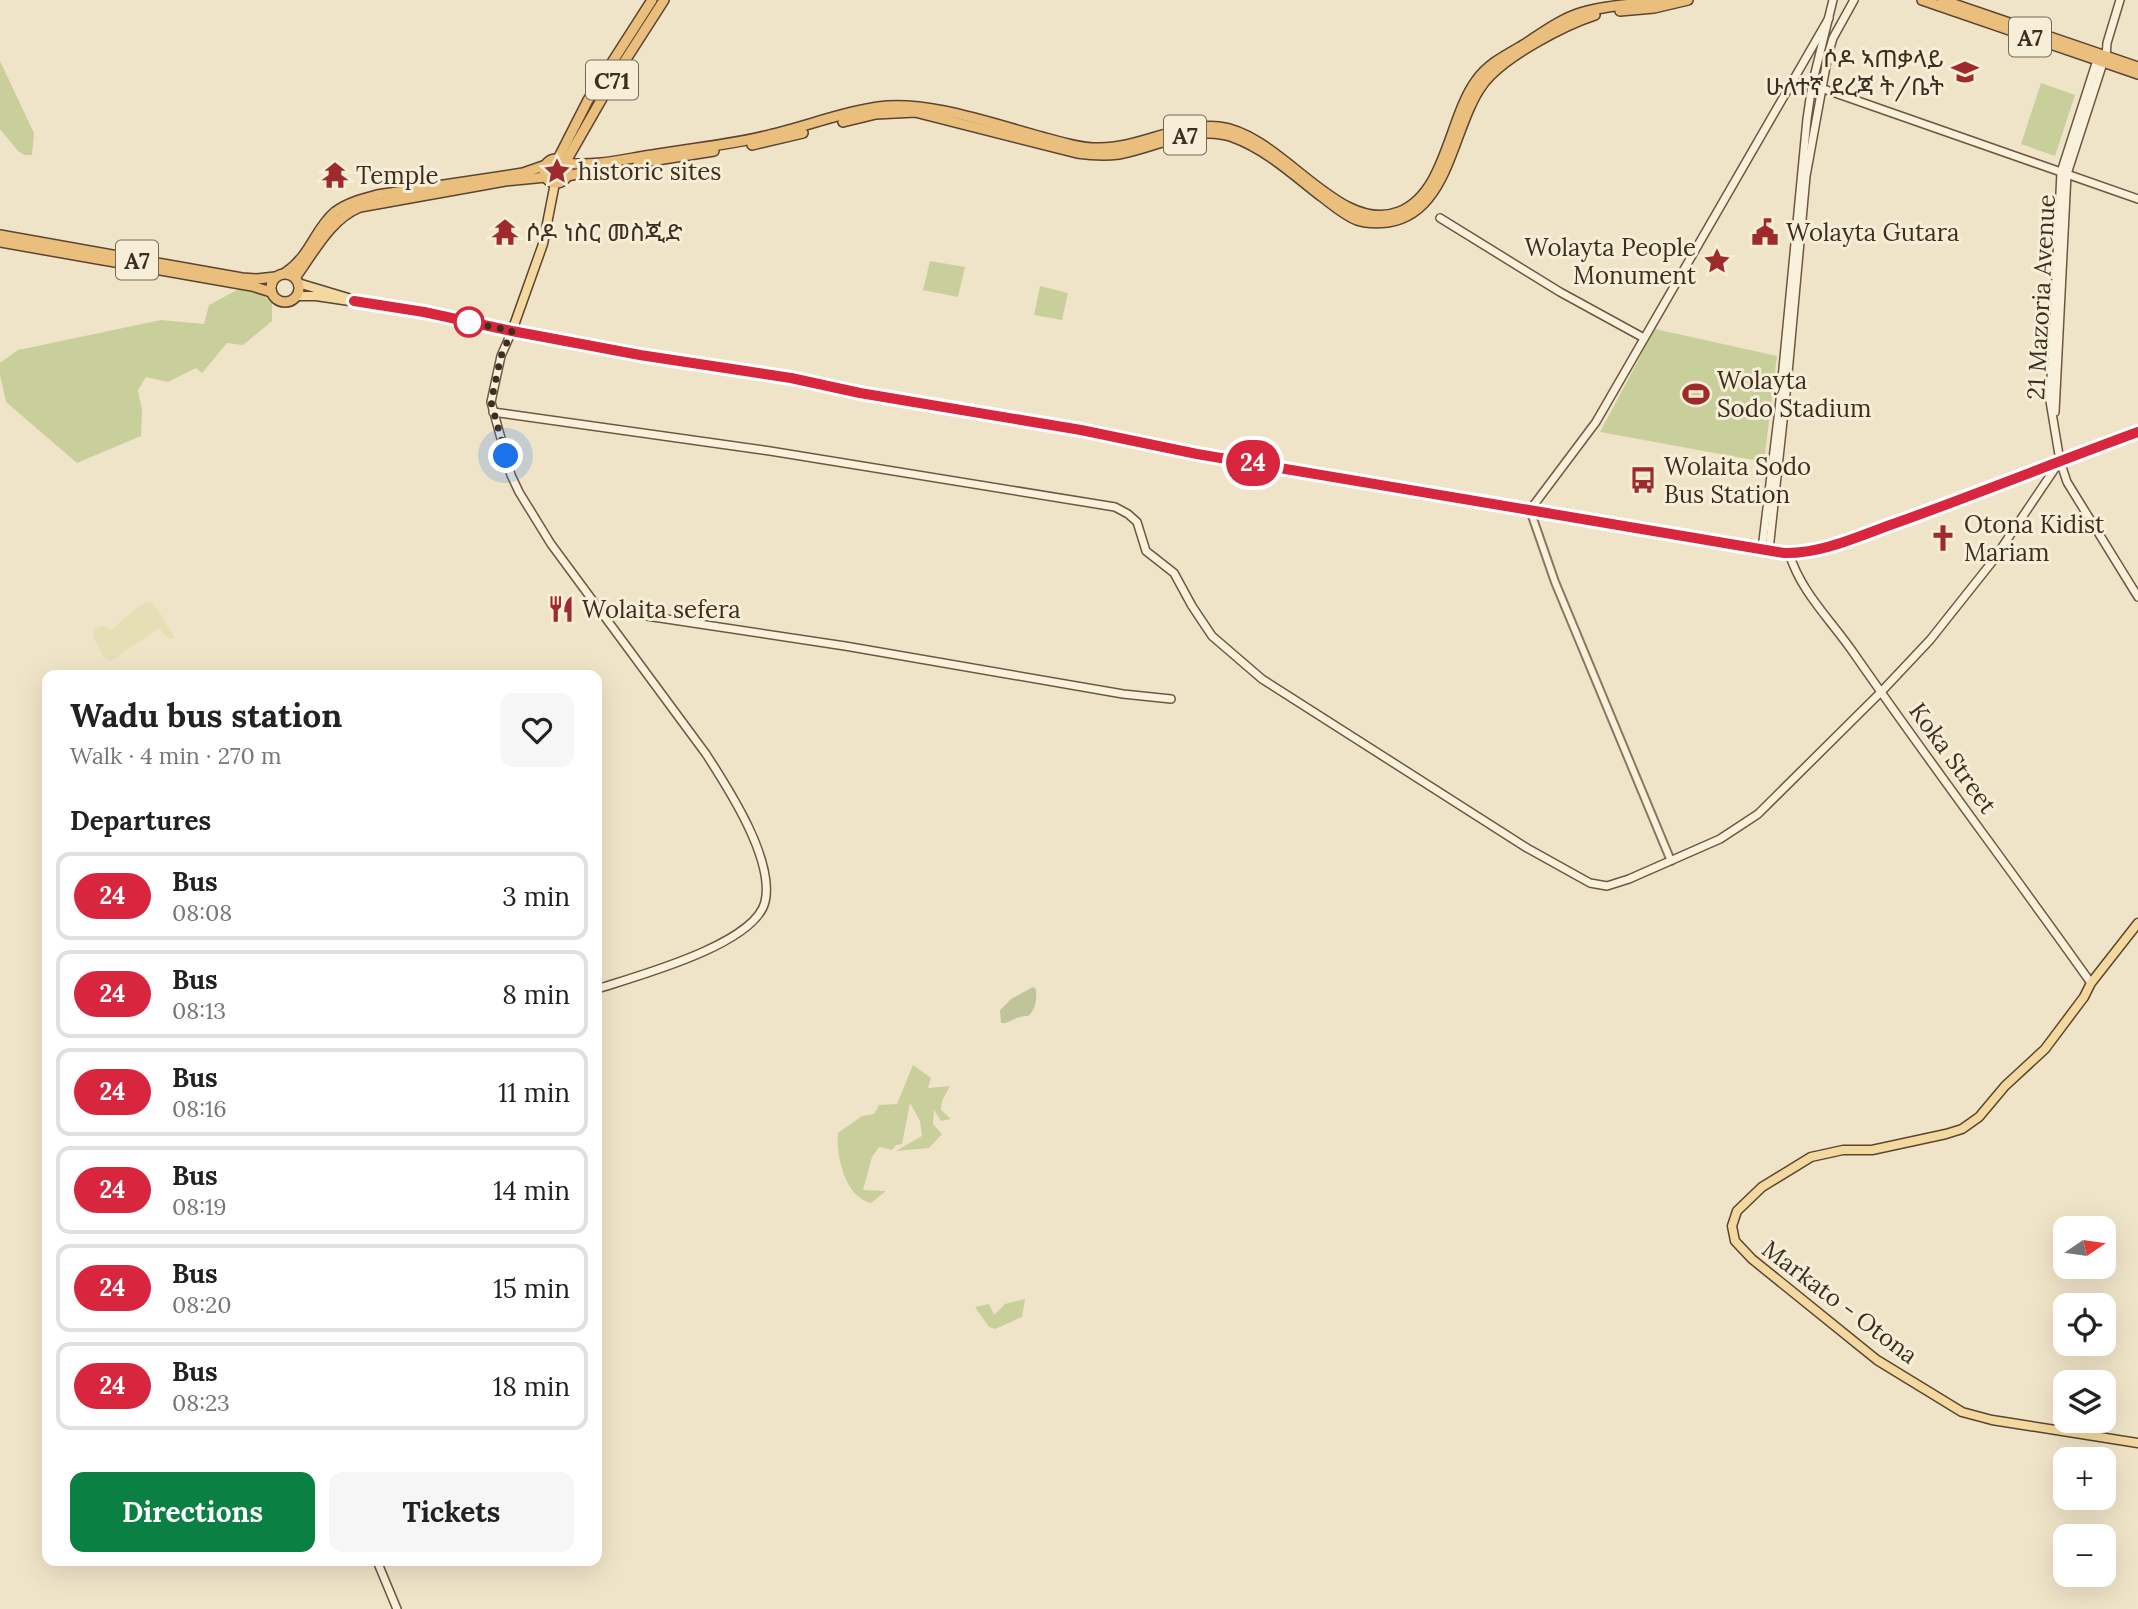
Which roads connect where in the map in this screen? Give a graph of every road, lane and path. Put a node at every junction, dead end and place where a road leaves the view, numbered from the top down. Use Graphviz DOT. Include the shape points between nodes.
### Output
graph roads {
  1 [pos="652,0"];
  2 [pos="664,0"];
  3 [pos="1666,0"];
  4 [pos="1688,0"];
  5 [pos="1833,0"];
  6 [pos="1854,0"];
  7 [pos="1922,0"];
  8 [pos="1942,0"];
  9 [pos="2120,0"];
  10 [pos="1829,18"];
  11 [pos="2031,34"];
  12 [pos="2102,59"];
  13 [pos="2138,67"];
  14 [pos="2138,74"];
  15 [pos="1816,87"];
  16 [pos="562,161"];
  17 [pos="546,165"];
  18 [pos="2064,173"];
  19 [pos="567,176"];
  20 [pos="546,177"];
  21 [pos="555,183"];
  22 [pos="2138,199"];
  23 [pos="1440,218"];
  24 [pos="0,235"];
  25 [pos="0,242"];
  26 [pos="285,273"];
  27 [pos="275,277"];
  28 [pos="297,280"];
  29 [pos="271,292"];
  30 [pos="297,296"];
  31 [pos="354,301"];
  32 [pos="512,331"];
  33 [pos="1644,338"];
  34 [pos="493,412"];
  35 [pos="2138,432"];
  36 [pos="2060,461"];
  37 [pos="1530,510"];
  38 [pos="1765,550"];
  39 [pos="1790,553"];
  40 [pos="2138,597"];
  41 [pos="600,609"];
  42 [pos="1881,692"];
  43 [pos="1171,699"];
  44 [pos="1671,861"];
  45 [pos="2138,923"];
  46 [pos="2091,983"];
  47 [pos="602,987"];
  48 [pos="2138,1443"];
  49 [pos="379,1566"];
  50 [pos="397,1609"];
  1 -- 16 [label="highway, C71" via="588,100"];
  2 -- 16 [label="highway, C71"];
  3 -- 16 [label="highway, A7" via="1578,14 1489,67 1474,83 1429,187 1410,206 1378,216 1359,213 1257,140 1229,129 1179,129 1126,145 1089,148 904,105 873,107 730,143 596,163"];
  4 -- 19 [label="highway, A7" via="1594,15 1562,28 1500,67 1478,93 1434,192 1417,210 1390,221 1356,219 1265,153 1231,137 1182,135 1119,154 1100,155 915,112 876,114 770,142"];
  5 -- 10 [label="main road"];
  6 -- 15 [label="main road" via="1833,38"];
  7 -- 11 [label="highway, A7"];
  8 -- 11 [label="highway, A7"];
  9 -- 12 [label="main road, 21 Mazoria Avenue"];
  10 -- 15 [label="main road"];
  10 -- 33 [label="main road"];
  11 -- 12 [label="highway, A7"];
  12 -- 13 [label="highway, A7"];
  12 -- 14 [label="highway, A7"];
  12 -- 18 [label="main road, 21 Mazoria Avenue"];
  15 -- 18 [label="main road"];
  15 -- 38 [label="main road" via="1800,181"];
  16 -- 17 [label="highway, A7" via="551,160"];
  16 -- 19 [label="highway"];
  17 -- 20 [label="highway"];
  17 -- 26 [label="highway, A7" via="523,173 356,201 329,218 306,254"];
  18 -- 22 [label="main road"];
  18 -- 36 [label="main road, 21 Mazoria Avenue" via="2054,423"];
  19 -- 21 [label="highway, A7"];
  20 -- 21 [label="highway"];
  20 -- 28 [label="highway" via="349,211 332,226"];
  21 -- 32 [label="main road" via="543,244"];
  23 -- 33 [label="main road"];
  24 -- 27 [label="highway, A7" via="242,278"];
  25 -- 29 [label="highway, A7"];
  26 -- 27 [label="highway, A7"];
  26 -- 28 [label="highway, A7"];
  27 -- 29 [label="highway"];
  28 -- 30 [label="highway"];
  28 -- 31 [label="main road, A7"];
  29 -- 30 [label="highway, A7" via="283,302"];
  30 -- 31 [label="main road, A7"];
  31 -- 32 [label="main road, A7"];
  32 -- 34 [label="main road" via="501,356"];
  32 -- 37 [label="main road, A7"];
  33 -- 37 [label="main road" via="1596,422"];
  34 -- 41 [label="main road" via="519,492"];
  34 -- 44 [label="main road" via="1115,507 1137,522 1146,551 1174,573 1212,636 1262,679 1527,848 1600,886 1629,880"];
  35 -- 36 [label="main road, A7"];
  36 -- 39 [label="main road, A7" via="1848,540"];
  36 -- 40 [label="main road, 21 Mazoria Avenue" via="2067,482"];
  36 -- 42 [label="main road" via="1992,562"];
  37 -- 38 [label="main road, A7"];
  37 -- 44 [label="street" via="1555,582"];
  38 -- 39 [label="main road, A7"];
  39 -- 42 [label="main road, Koka Street" via="1802,584"];
  41 -- 43 [label="main road"];
  41 -- 47 [label="main road" via="727,786 760,855 766,891 754,922 740,933 693,956"];
  42 -- 44 [label="main road" via="1758,814 1720,839"];
  42 -- 46 [label="main road, Koka Street"];
  45 -- 46 [label="main road, Markato - Otona"];
  46 -- 48 [label="main road, Markato - Otona" via="2045,1049 1962,1129 1872,1150 1811,1157 1762,1187 1737,1211 1732,1226 1735,1241 1752,1259 1877,1360 1950,1405 1992,1420"];
  49 -- 50 [label="main road"];
}
